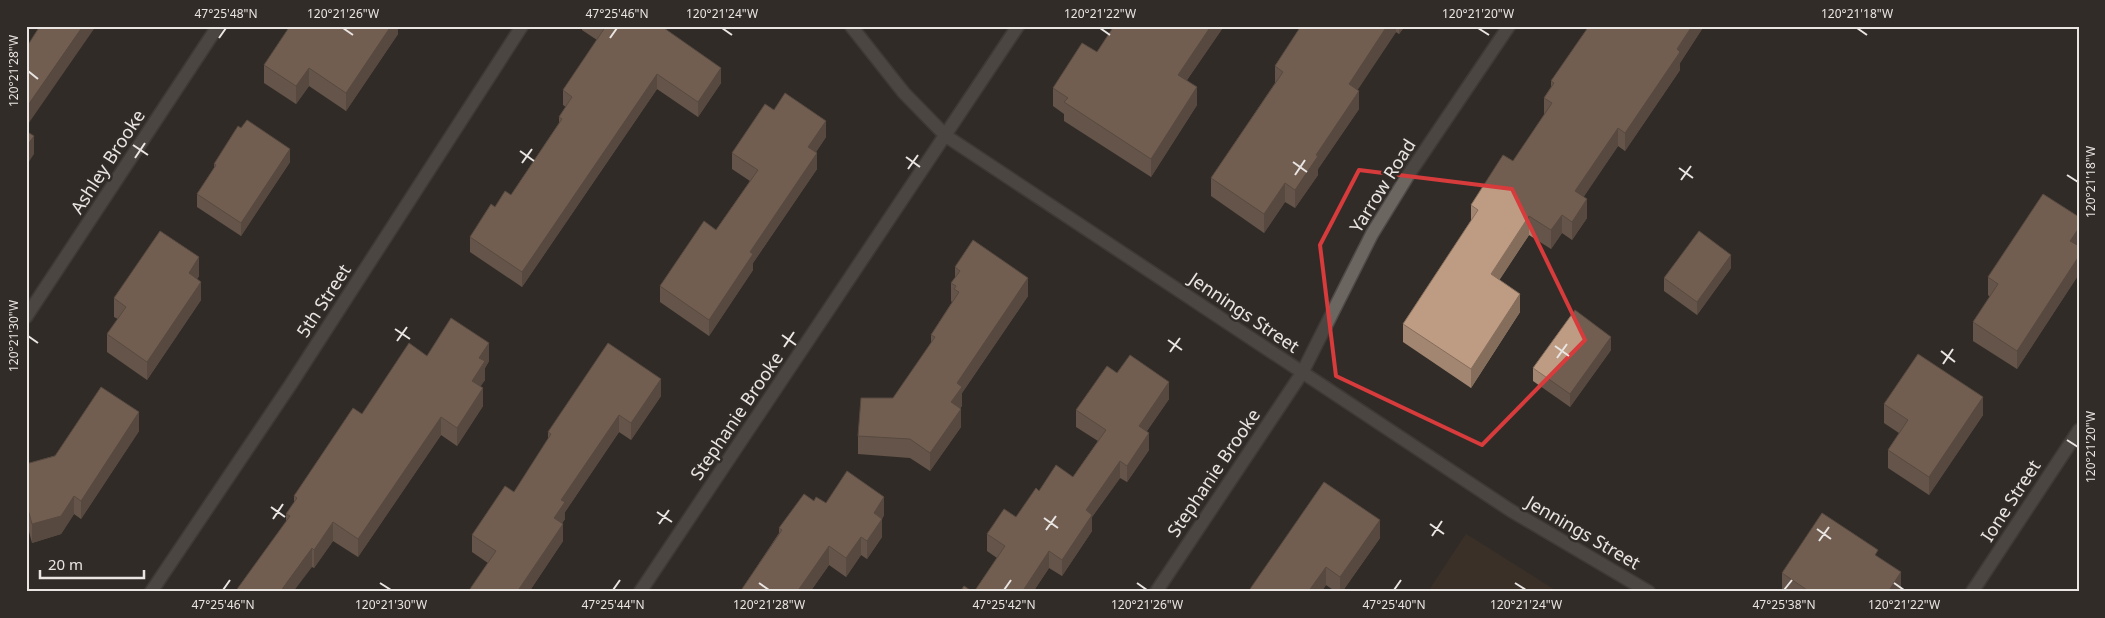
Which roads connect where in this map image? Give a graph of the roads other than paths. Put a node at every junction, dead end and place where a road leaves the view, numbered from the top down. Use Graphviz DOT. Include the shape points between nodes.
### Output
graph roads {
  1 [pos="218,26"];
  2 [pos="522,26"];
  3 [pos="851,26"];
  4 [pos="1018,26"];
  5 [pos="1509,26"];
  6 [pos="946,136"];
  7 [pos="26,317"];
  8 [pos="1302,373"];
  9 [pos="2079,430"];
  10 [pos="151,592"];
  11 [pos="640,592"];
  12 [pos="1156,592"];
  13 [pos="1649,592"];
  14 [pos="1972,592"];
  1 -- 7 [label="street, Ashley Brooke"];
  2 -- 10 [label="street, 5th Street" via="291,384"];
  3 -- 6 [label="street, Jennings Street" via="904,93"];
  4 -- 6 [label="street, Stephanie Brooke"];
  5 -- 8 [label="street, Yarrow Road" via="1372,234"];
  6 -- 8 [label="street, Jennings Street"];
  6 -- 11 [label="street, Stephanie Brooke"];
  8 -- 12 [label="street, Stephanie Brooke"];
  8 -- 13 [label="street, Jennings Street" via="1510,510"];
  9 -- 14 [label="street, Ione Street"];
}
